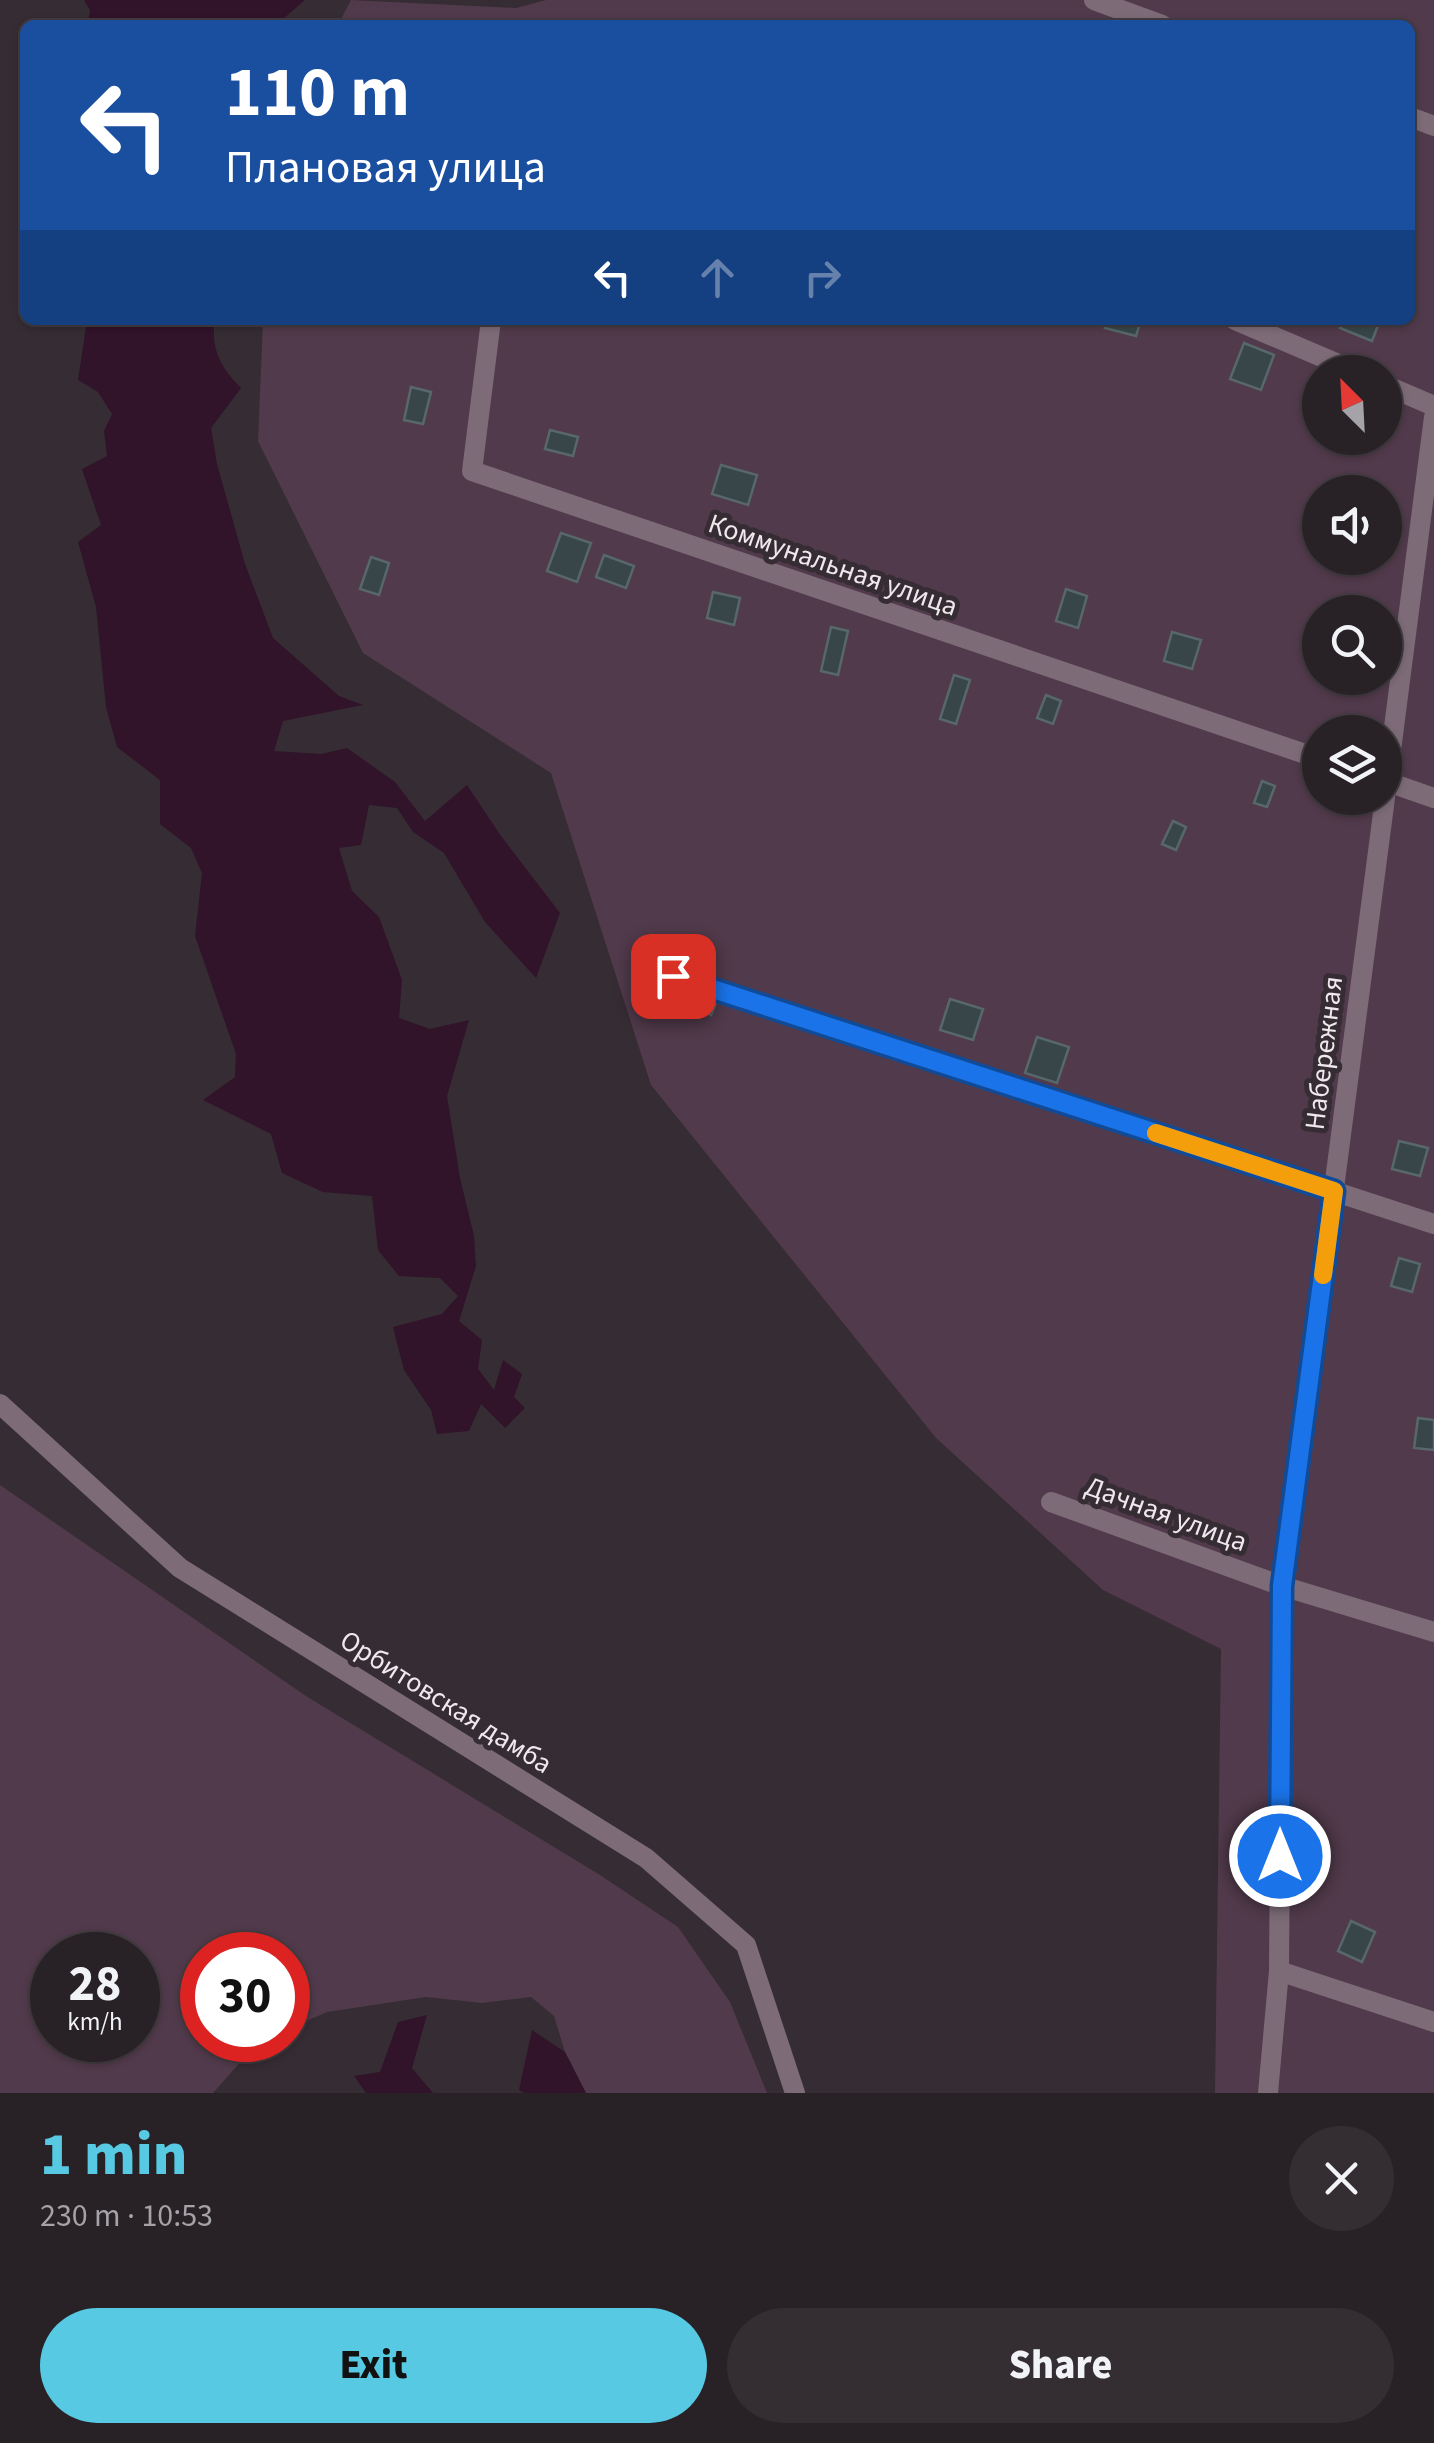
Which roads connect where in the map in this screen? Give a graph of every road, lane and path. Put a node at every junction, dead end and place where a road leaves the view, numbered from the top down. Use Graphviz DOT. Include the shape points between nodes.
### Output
graph roads {
  1 [pos="1094,0"];
  2 [pos="1148,20"];
  3 [pos="490,325"];
  4 [pos="1247,325"];
  5 [pos="1317,355"];
  6 [pos="1402,392"];
  7 [pos="1434,406"];
  8 [pos="1434,417"];
  9 [pos="1396,715"];
  10 [pos="1302,753"];
  11 [pos="1402,792"];
  12 [pos="1434,798"];
  13 [pos="1383,815"];
  14 [pos="673,976"];
  15 [pos="1334,1191"];
  16 [pos="1434,1224"];
  17 [pos="0,1404"];
  18 [pos="1051,1502"];
  19 [pos="1282,1586"];
  20 [pos="1434,1632"];
  21 [pos="1279,1972"];
  22 [pos="1434,2022"];
  23 [pos="795,2093"];
  24 [pos="1268,2093"];
  1 -- 2 [label="street"];
  3 -- 10 [label="street, Коммунальная улица" via="472,471"];
  4 -- 5 [label="street"];
  6 -- 7 [label="street"];
  8 -- 9 [label="street, Набережная"];
  11 -- 12 [label="street"];
  13 -- 15 [label="street, Набережная"];
  14 -- 15 [label="street"];
  15 -- 16 [label="street"];
  15 -- 19 [label="street, Набережная"];
  17 -- 23 [label="street, Орбитовская дамба" via="180,1568 646,1858 746,1945"];
  18 -- 19 [label="street, Дачная улица"];
  19 -- 20 [label="street, Дачная улица"];
  19 -- 21 [label="street, Набережная"];
  21 -- 22 [label="street"];
  21 -- 24 [label="street, Набережная"];
}
